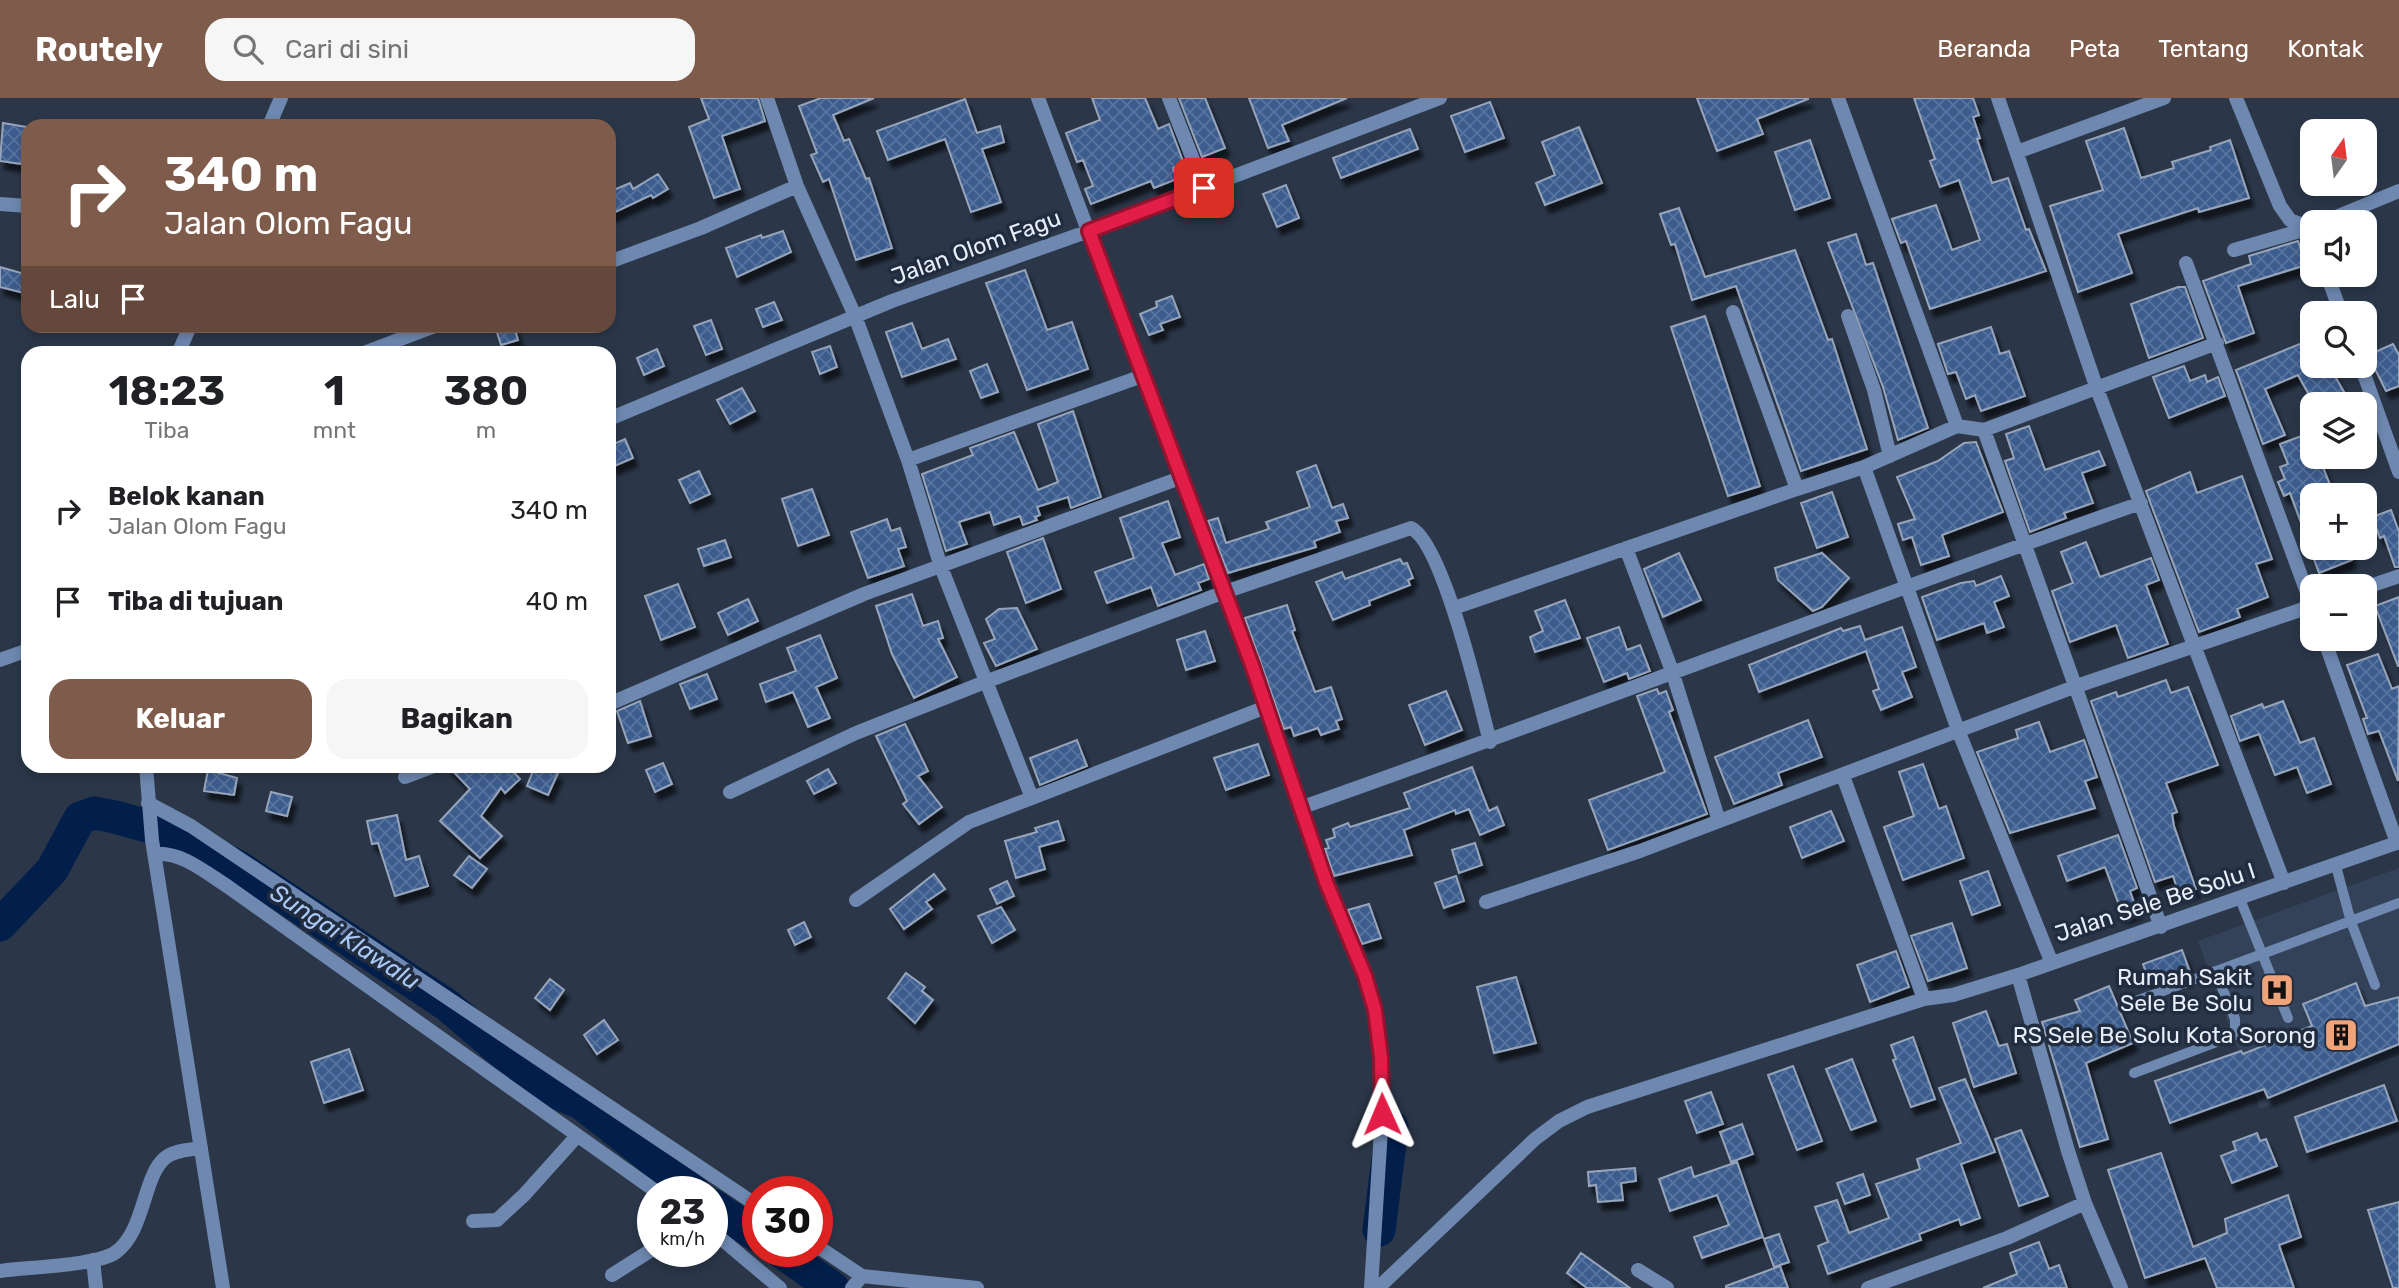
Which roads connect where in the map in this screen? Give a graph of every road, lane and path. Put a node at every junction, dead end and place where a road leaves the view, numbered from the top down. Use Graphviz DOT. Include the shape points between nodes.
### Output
graph roads {
  1 [pos="281,98"];
  2 [pos="767,98"];
  3 [pos="1038,98"];
  4 [pos="1169,98"];
  5 [pos="1440,98"];
  6 [pos="1838,98"];
  7 [pos="1998,98"];
  8 [pos="2164,98"];
  9 [pos="2235,98"];
  10 [pos="272,119"];
  11 [pos="2017,152"];
  12 [pos="797,186"];
  13 [pos="1204,188"];
  14 [pos="2399,191"];
  15 [pos="0,204"];
  16 [pos="21,206"];
  17 [pos="2353,210"];
  18 [pos="2300,225"];
  19 [pos="1089,231"];
  20 [pos="2300,233"];
  21 [pos="2234,250"];
  22 [pos="616,259"];
  23 [pos="2186,263"];
  24 [pos="1733,312"];
  25 [pos="855,316"];
  26 [pos="1848,316"];
  27 [pos="416,333"];
  28 [pos="2217,343"];
  29 [pos="382,346"];
  30 [pos="1145,375"];
  31 [pos="2365,378"];
  32 [pos="2096,389"];
  33 [pos="616,416"];
  34 [pos="1957,426"];
  35 [pos="1984,430"];
  36 [pos="1890,456"];
  37 [pos="908,460"];
  38 [pos="1864,467"];
  39 [pos="2399,472"];
  40 [pos="1180,478"];
  41 [pos="1797,489"];
  42 [pos="2141,502"];
  43 [pos="2026,543"];
  44 [pos="1626,548"];
  45 [pos="941,567"];
  46 [pos="2300,574"];
  47 [pos="2399,576"];
  48 [pos="2377,584"];
  49 [pos="1907,587"];
  50 [pos="1222,593"];
  51 [pos="1454,608"];
  52 [pos="2300,610"];
  53 [pos="2193,646"];
  54 [pos="2328,651"];
  55 [pos="21,652"];
  56 [pos="0,660"];
  57 [pos="1672,671"];
  58 [pos="985,682"];
  59 [pos="2074,687"];
  60 [pos="616,701"];
  61 [pos="1266,707"];
  62 [pos="1958,730"];
  63 [pos="1490,742"];
  64 [pos="147,773"];
  65 [pos="416,773"];
  66 [pos="1843,776"];
  67 [pos="405,777"];
  68 [pos="730,792"];
  69 [pos="1032,798"];
  70 [pos="149,807"];
  71 [pos="1300,808"];
  72 [pos="1719,821"];
  73 [pos="2398,843"];
  74 [pos="153,847"];
  75 [pos="2336,866"];
  76 [pos="2284,883"];
  77 [pos="2240,899"];
  78 [pos="856,900"];
  79 [pos="1486,902"];
  80 [pos="2399,903"];
  81 [pos="2351,922"];
  82 [pos="2161,927"];
  83 [pos="2263,953"];
  84 [pos="2051,961"];
  85 [pos="2215,971"];
  86 [pos="2018,975"];
  87 [pos="2375,985"];
  88 [pos="1924,999"];
  89 [pos="2136,1001"];
  90 [pos="2288,1018"];
  91 [pos="2134,1073"];
  92 [pos="578,1136"];
  93 [pos="201,1148"];
  94 [pos="637,1178"];
  95 [pos="742,1195"];
  96 [pos="2085,1203"];
  97 [pos="472,1221"];
  98 [pos="728,1244"];
  99 [pos="833,1257"];
  100 [pos="637,1259"];
  101 [pos="93,1260"];
  102 [pos="1638,1270"];
  103 [pos="0,1271"];
  104 [pos="612,1275"];
  105 [pos="862,1276"];
  106 [pos="96,1288"];
  107 [pos="222,1288"];
  108 [pos="780,1288"];
  109 [pos="852,1288"];
  110 [pos="977,1288"];
  111 [pos="1371,1288"];
  112 [pos="1378,1288"];
  113 [pos="1667,1288"];
  114 [pos="1868,1288"];
  115 [pos="2121,1288"];
  1 -- 10 [label="street"];
  2 -- 12 [label="street"];
  3 -- 19 [label="street"];
  4 -- 13 [label="street"];
  5 -- 13 [label="street, Jalan Olom Fagu"];
  6 -- 34 [label="street"];
  7 -- 11 [label="street"];
  8 -- 11 [label="street"];
  9 -- 18 [label="street" via="2280,206"];
  11 -- 32 [label="street"];
  12 -- 22 [label="street"];
  12 -- 25 [label="street"];
  13 -- 19 [label="street, Jalan Olom Fagu"];
  14 -- 17 [label="street"];
  15 -- 16 [label="street"];
  19 -- 25 [label="street, Jalan Olom Fagu"];
  19 -- 30 [label="street"];
  20 -- 21 [label="street"];
  23 -- 28 [label="street"];
  24 -- 41 [label="street"];
  25 -- 33 [label="street, Jalan Olom Fagu"];
  25 -- 37 [label="street"];
  26 -- 36 [label="street" via="1874,390"];
  27 -- 29 [label="street"];
  28 -- 32 [label="street"];
  28 -- 46 [label="street"];
  30 -- 37 [label="street"];
  30 -- 40 [label="street"];
  31 -- 39 [label="street"];
  32 -- 35 [label="street"];
  32 -- 42 [label="street"];
  34 -- 35 [label="street"];
  34 -- 36 [label="street"];
  35 -- 43 [label="street"];
  36 -- 38 [label="street"];
  37 -- 45 [label="street"];
  38 -- 41 [label="street"];
  38 -- 49 [label="street"];
  40 -- 45 [label="street"];
  40 -- 50 [label="street"];
  41 -- 44 [label="street"];
  42 -- 43 [label="street"];
  42 -- 53 [label="street"];
  43 -- 49 [label="street"];
  43 -- 59 [label="street"];
  44 -- 51 [label="street"];
  44 -- 57 [label="street"];
  45 -- 58 [label="street"];
  45 -- 60 [label="street" via="864,594"];
  47 -- 48 [label="street"];
  49 -- 57 [label="street"];
  49 -- 62 [label="street"];
  50 -- 51 [label="street" via="1411,528 1426,541"];
  50 -- 58 [label="street"];
  50 -- 61 [label="street"];
  51 -- 63 [label="street"];
  52 -- 53 [label="street"];
  53 -- 59 [label="street"];
  53 -- 76 [label="street"];
  54 -- 73 [label="street"];
  55 -- 56 [label="street"];
  57 -- 63 [label="street"];
  57 -- 72 [label="street"];
  58 -- 68 [label="street" via="856,733"];
  58 -- 69 [label="street"];
  59 -- 62 [label="street"];
  59 -- 82 [label="street"];
  61 -- 69 [label="street"];
  61 -- 71 [label="street"];
  62 -- 66 [label="street"];
  62 -- 84 [label="street"];
  63 -- 71 [label="street"];
  64 -- 70 [label="street"];
  65 -- 67 [label="street"];
  66 -- 72 [label="street"];
  66 -- 88 [label="street"];
  69 -- 78 [label="street" via="969,822"];
  70 -- 74 [label="street"];
  70 -- 95 [label="street" via="191,826"];
  71 -- 111 [label="street" via="1375,1010 1382,1114"];
  72 -- 79 [label="street"];
  73 -- 75 [label="street, Jalan Sele Be Solu I"];
  74 -- 92 [label="street" via="184,859 227,886"];
  74 -- 93 [label="street"];
  75 -- 76 [label="street, Jalan Sele Be Solu I"];
  75 -- 81 [label="lane"];
  76 -- 77 [label="street, Jalan Sele Be Solu I"];
  77 -- 82 [label="street, Jalan Sele Be Solu I"];
  77 -- 83 [label="lane"];
  80 -- 81 [label="lane"];
  81 -- 83 [label="lane"];
  81 -- 87 [label="lane"];
  82 -- 84 [label="street, Jalan Sele Be Solu I"];
  83 -- 85 [label="lane"];
  83 -- 90 [label="lane"];
  84 -- 86 [label="street, Jalan Sele Be Solu I"];
  85 -- 89 [label="lane"];
  85 -- 91 [label="lane" via="2235,1019 2235,1035"];
  86 -- 88 [label="street, Jalan Sele Be Solu I"];
  86 -- 96 [label="street"];
  88 -- 112 [label="street, Jalan Sele Be Solu I" via="1587,1107 1559,1121"];
  92 -- 94 [label="street"];
  92 -- 97 [label="street" via="496,1220"];
  93 -- 101 [label="street" via="166,1157 124,1244 115,1253"];
  93 -- 107 [label="street"];
  96 -- 114 [label="street" via="2007,1238"];
  96 -- 115 [label="street"];
  98 -- 108 [label="street"];
  99 -- 105 [label="street"];
  100 -- 104 [label="street"];
  101 -- 103 [label="street"];
  101 -- 106 [label="street"];
  102 -- 113 [label="street"];
  105 -- 109 [label="street"];
  105 -- 110 [label="street"];
}
